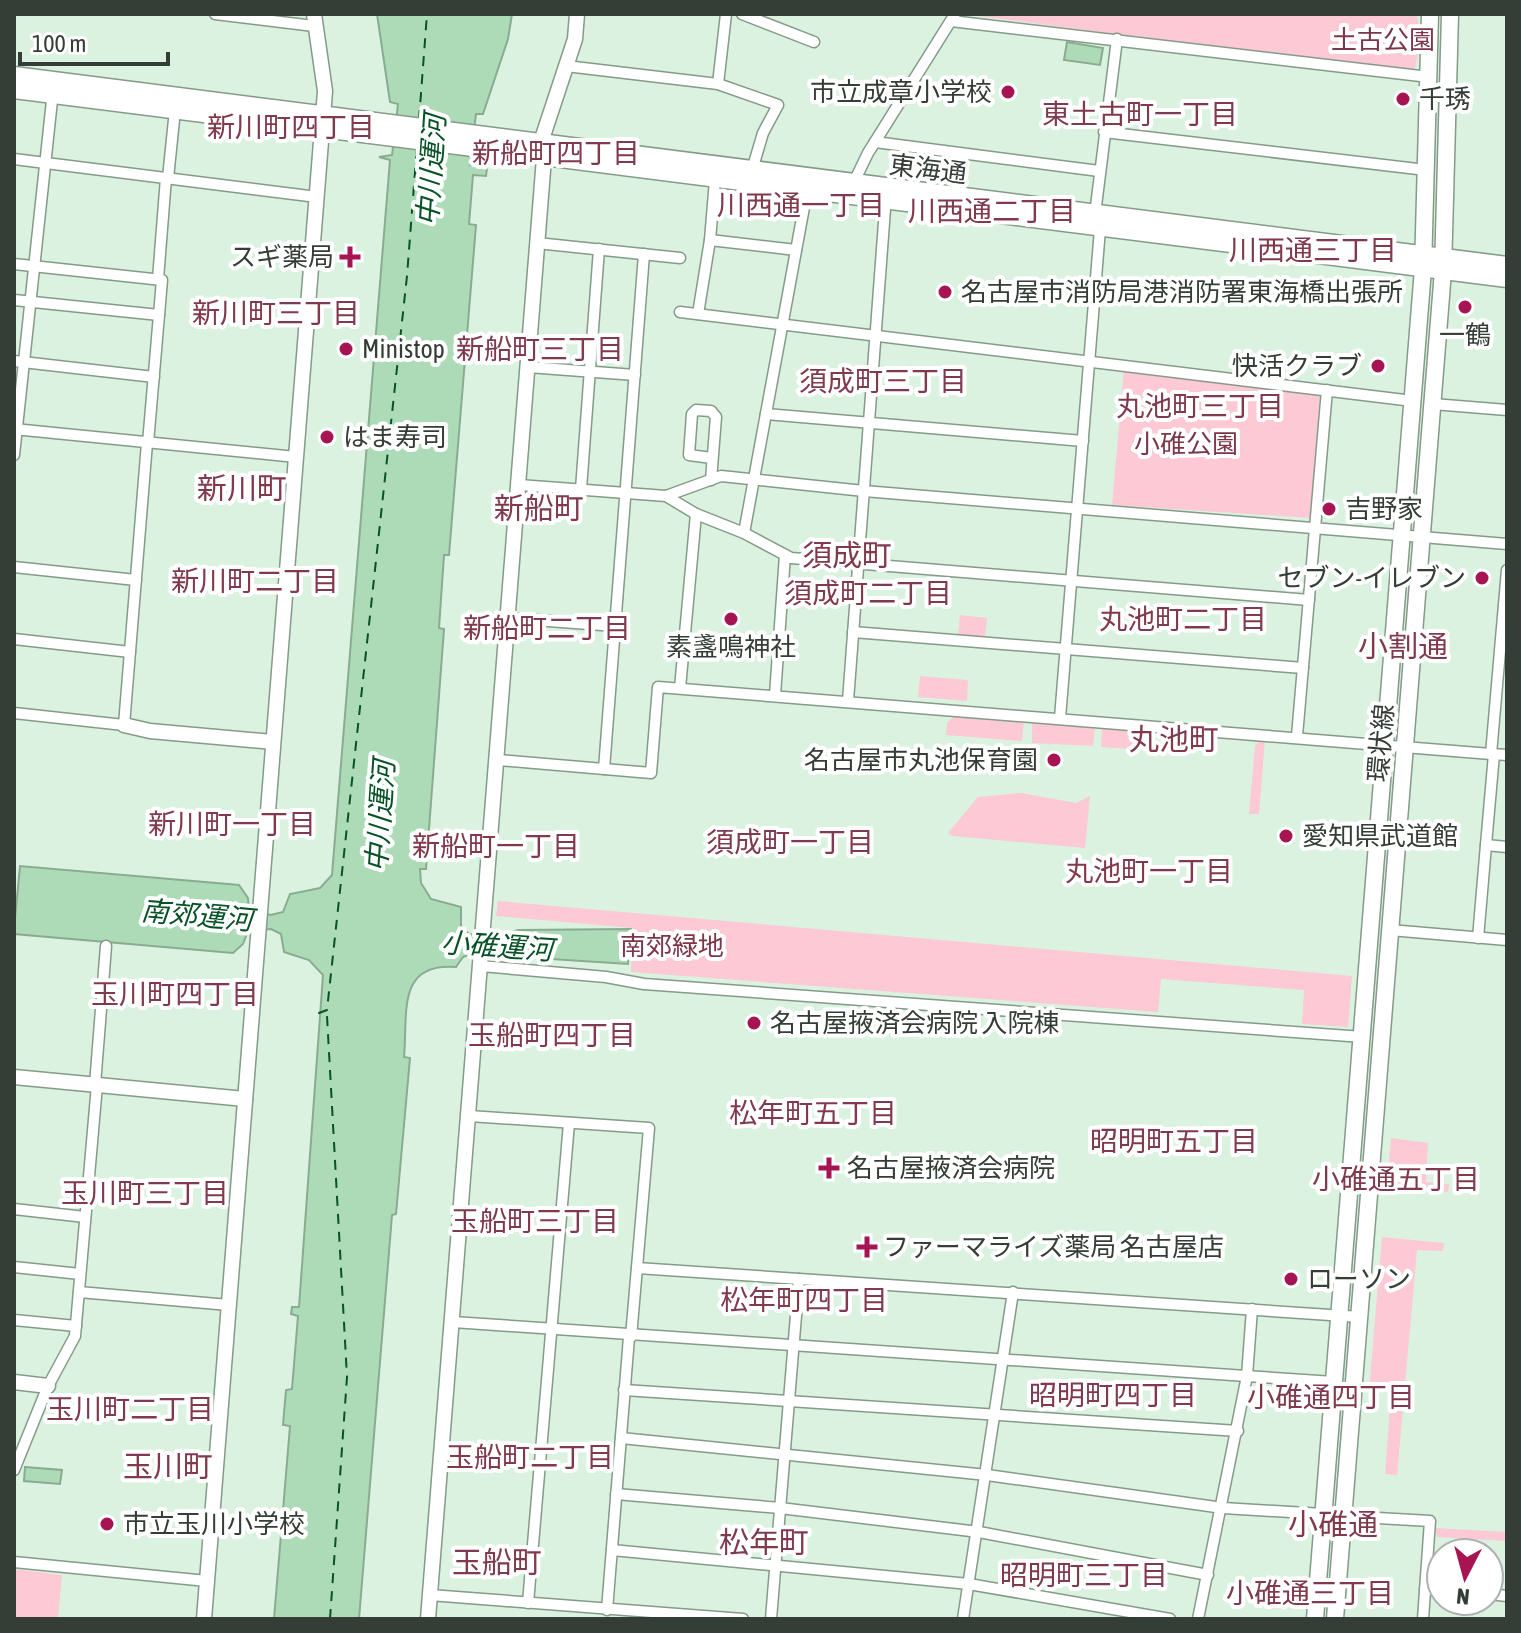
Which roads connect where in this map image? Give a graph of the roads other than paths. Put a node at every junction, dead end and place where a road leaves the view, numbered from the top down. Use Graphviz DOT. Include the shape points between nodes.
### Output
graph roads {
  1 [pos="215,14"];
  2 [pos="577,14"];
  3 [pos="726,14"];
  4 [pos="742,14"];
  5 [pos="1430,14"];
  6 [pos="1450,14"];
  7 [pos="953,18"];
  8 [pos="314,20"];
  9 [pos="1117,39"];
  10 [pos="814,42"];
  11 [pos="566,66"];
  12 [pos="14,75"];
  13 [pos="1429,77"];
  14 [pos="718,84"];
  15 [pos="53,87"];
  16 [pos="14,90"];
  17 [pos="175,110"];
  18 [pos="323,122"];
  19 [pos="1104,132"];
  20 [pos="875,142"];
  21 [pos="542,150"];
  22 [pos="14,159"];
  23 [pos="45,163"];
  24 [pos="752,170"];
  25 [pos="1426,170"];
  26 [pos="1099,171"];
  27 [pos="167,178"];
  28 [pos="715,180"];
  29 [pos="850,190"];
  30 [pos="807,191"];
  31 [pos="886,194"];
  32 [pos="317,197"];
  33 [pos="1097,221"];
  34 [pos="710,240"];
  35 [pos="537,243"];
  36 [pos="599,249"];
  37 [pos="796,250"];
  38 [pos="644,254"];
  39 [pos="680,258"];
  40 [pos="1423,262"];
  41 [pos="14,264"];
  42 [pos="1443,264"];
  43 [pos="1507,265"];
  44 [pos="34,266"];
  45 [pos="158,279"];
  46 [pos="1507,279"];
  47 [pos="14,300"];
  48 [pos="30,302"];
  49 [pos="680,312"];
  50 [pos="698,314"];
  51 [pos="159,315"];
  52 [pos="783,324"];
  53 [pos="876,335"];
  54 [pos="1089,360"];
  55 [pos="19,362"];
  56 [pos="528,367"];
  57 [pos="590,372"];
  58 [pos="635,375"];
  59 [pos="154,377"];
  60 [pos="1327,390"];
  61 [pos="1413,401"];
  62 [pos="1433,404"];
  63 [pos="1507,410"];
  64 [pos="766,414"];
  65 [pos="868,423"];
  66 [pos="15,429"];
  67 [pos="1083,441"];
  68 [pos="148,443"];
  69 [pos="14,455"];
  70 [pos="296,457"];
  71 [pos="712,458"];
  72 [pos="711,480"];
  73 [pos="755,480"];
  74 [pos="519,485"];
  75 [pos="581,489"];
  76 [pos="864,491"];
  77 [pos="625,493"];
  78 [pos="666,496"];
  79 [pos="1077,509"];
  80 [pos="696,514"];
  81 [pos="1315,527"];
  82 [pos="744,533"];
  83 [pos="1402,533"];
  84 [pos="1422,537"];
  85 [pos="1507,544"];
  86 [pos="785,555"];
  87 [pos="858,565"];
  88 [pos="14,567"];
  89 [pos="1507,570"];
  90 [pos="136,580"];
  91 [pos="1071,582"];
  92 [pos="1309,600"];
  93 [pos="508,618"];
  94 [pos="615,626"];
  95 [pos="853,632"];
  96 [pos="14,639"];
  97 [pos="1066,649"];
  98 [pos="130,652"];
  99 [pos="1303,668"];
  100 [pos="680,688"];
  101 [pos="775,695"];
  102 [pos="848,701"];
  103 [pos="14,713"];
  104 [pos="1060,718"];
  105 [pos="124,725"];
  106 [pos="1297,736"];
  107 [pos="273,742"];
  108 [pos="1386,743"];
  109 [pos="1404,747"];
  110 [pos="1492,754"];
  111 [pos="1507,755"];
  112 [pos="498,760"];
  113 [pos="604,769"];
  114 [pos="1486,845"];
  115 [pos="1507,847"];
  116 [pos="1390,930"];
  117 [pos="1478,938"];
  118 [pos="1507,940"];
  119 [pos="106,946"];
  120 [pos="481,963"];
  121 [pos="1363,1037"];
  122 [pos="14,1077"];
  123 [pos="96,1085"];
  124 [pos="245,1099"];
  125 [pos="469,1116"];
  126 [pos="569,1123"];
  127 [pos="14,1209"];
  128 [pos="85,1217"];
  129 [pos="14,1267"];
  130 [pos="637,1268"];
  131 [pos="80,1274"];
  132 [pos="799,1279"];
  133 [pos="79,1292"];
  134 [pos="1013,1292"];
  135 [pos="229,1305"];
  136 [pos="1252,1309"];
  137 [pos="1339,1315"];
  138 [pos="1360,1317"];
  139 [pos="14,1320"];
  140 [pos="453,1322"];
  141 [pos="76,1326"];
  142 [pos="550,1331"];
  143 [pos="630,1337"];
  144 [pos="793,1347"];
  145 [pos="1003,1361"];
  146 [pos="1247,1376"];
  147 [pos="14,1382"];
  148 [pos="1334,1382"];
  149 [pos="48,1386"];
  150 [pos="624,1390"];
  151 [pos="789,1404"];
  152 [pos="995,1417"];
  153 [pos="1238,1431"];
  154 [pos="621,1438"];
  155 [pos="18,1445"];
  156 [pos="785,1453"];
  157 [pos="14,1470"];
  158 [pos="987,1475"];
  159 [pos="616,1494"];
  160 [pos="780,1508"];
  161 [pos="1223,1508"];
  162 [pos="1323,1514"];
  163 [pos="1343,1516"];
  164 [pos="979,1532"];
  165 [pos="1429,1537"];
  166 [pos="612,1550"];
  167 [pos="14,1562"];
  168 [pos="776,1565"];
  169 [pos="1208,1575"];
  170 [pos="207,1581"];
  171 [pos="969,1584"];
  172 [pos="1425,1589"];
  173 [pos="430,1595"];
  174 [pos="528,1603"];
  175 [pos="607,1610"];
  176 [pos="575,1613"];
  177 [pos="204,1619"];
  178 [pos="428,1619"];
  179 [pos="743,1619"];
  180 [pos="771,1619"];
  181 [pos="963,1619"];
  182 [pos="1170,1619"];
  183 [pos="1198,1619"];
  184 [pos="1315,1619"];
  185 [pos="1335,1619"];
  186 [pos="1423,1619"];
  1 -- 8 [label="street"];
  2 -- 11 [label="street"];
  3 -- 14 [label="street"];
  4 -- 10 [label="street"];
  5 -- 13 [label="main road, 環状線"];
  6 -- 42 [label="main road, 環状線"];
  7 -- 9 [label="street"];
  7 -- 20 [label="street"];
  8 -- 18 [label="street" via="325,91"];
  9 -- 13 [label="street"];
  9 -- 19 [label="street"];
  11 -- 14 [label="street"];
  11 -- 21 [label="street"];
  12 -- 15 [label="main road"];
  13 -- 25 [label="main road, 環状線"];
  14 -- 24 [label="street" via="778,105"];
  15 -- 16 [label="main road"];
  15 -- 17 [label="main road"];
  15 -- 18 [label="main road"];
  15 -- 23 [label="street"];
  17 -- 18 [label="main road"];
  17 -- 27 [label="street"];
  18 -- 21 [label="main road"];
  18 -- 32 [label="street"];
  19 -- 25 [label="street"];
  19 -- 26 [label="street"];
  20 -- 26 [label="street"];
  20 -- 29 [label="street"];
  21 -- 24 [label="main road, 東海通"];
  21 -- 28 [label="main road"];
  21 -- 35 [label="street"];
  22 -- 23 [label="street"];
  23 -- 27 [label="street"];
  23 -- 44 [label="street"];
  24 -- 29 [label="main road, 東海通"];
  25 -- 40 [label="main road, 環状線"];
  26 -- 33 [label="street"];
  27 -- 32 [label="street"];
  27 -- 45 [label="street"];
  28 -- 30 [label="main road"];
  28 -- 34 [label="street"];
  29 -- 30 [label="main road"];
  29 -- 31 [label="main road, 東海通"];
  30 -- 37 [label="street"];
  31 -- 33 [label="main road, 東海通"];
  31 -- 53 [label="street"];
  32 -- 70 [label="street"];
  33 -- 40 [label="main road, 東海通"];
  33 -- 54 [label="street"];
  34 -- 37 [label="street"];
  34 -- 50 [label="street"];
  35 -- 36 [label="street"];
  35 -- 56 [label="street"];
  36 -- 38 [label="street"];
  36 -- 57 [label="street"];
  37 -- 52 [label="street"];
  38 -- 39 [label="street"];
  38 -- 58 [label="street"];
  40 -- 42 [label="main road, 東海通"];
  40 -- 61 [label="main road, 環状線"];
  41 -- 44 [label="street"];
  42 -- 43 [label="main road, 東海通"];
  42 -- 46 [label="main road, 東海通"];
  42 -- 62 [label="main road, 環状線"];
  44 -- 45 [label="street"];
  44 -- 48 [label="street"];
  45 -- 51 [label="street"];
  47 -- 48 [label="street"];
  48 -- 51 [label="street"];
  48 -- 55 [label="street"];
  49 -- 50 [label="street"];
  50 -- 52 [label="street"];
  51 -- 59 [label="street"];
  52 -- 53 [label="street"];
  52 -- 64 [label="street"];
  53 -- 54 [label="street"];
  53 -- 65 [label="street"];
  54 -- 60 [label="street"];
  54 -- 67 [label="street"];
  55 -- 59 [label="street"];
  55 -- 66 [label="street"];
  56 -- 57 [label="street"];
  56 -- 74 [label="street"];
  57 -- 58 [label="street"];
  57 -- 75 [label="street"];
  58 -- 77 [label="street"];
  59 -- 68 [label="street"];
  60 -- 61 [label="street"];
  60 -- 81 [label="street"];
  61 -- 83 [label="main road, 環状線"];
  62 -- 63 [label="street"];
  62 -- 84 [label="main road, 環状線"];
  64 -- 65 [label="street"];
  64 -- 73 [label="street"];
  65 -- 67 [label="street"];
  65 -- 76 [label="street"];
  66 -- 68 [label="street"];
  66 -- 69 [label="street"];
  67 -- 79 [label="street"];
  68 -- 70 [label="street"];
  68 -- 90 [label="street"];
  70 -- 107 [label="street"];
  71 -- 71 [label="street" via="716,417 711,411 696,410 689,455"];
  71 -- 72 [label="street"];
  72 -- 73 [label="street"];
  72 -- 78 [label="street"];
  73 -- 76 [label="street"];
  73 -- 82 [label="street"];
  74 -- 75 [label="street"];
  74 -- 93 [label="street"];
  75 -- 77 [label="street"];
  76 -- 79 [label="street"];
  76 -- 87 [label="street"];
  77 -- 78 [label="street"];
  77 -- 94 [label="street"];
  78 -- 80 [label="street"];
  79 -- 81 [label="street"];
  79 -- 91 [label="street"];
  80 -- 82 [label="street"];
  80 -- 100 [label="street"];
  81 -- 83 [label="street"];
  81 -- 92 [label="street"];
  82 -- 86 [label="street"];
  83 -- 84 [label="street"];
  83 -- 108 [label="main road, 環状線"];
  84 -- 85 [label="street"];
  84 -- 109 [label="main road, 環状線"];
  86 -- 87 [label="street"];
  86 -- 101 [label="street"];
  87 -- 91 [label="street"];
  87 -- 95 [label="street"];
  88 -- 90 [label="street"];
  89 -- 110 [label="street"];
  90 -- 98 [label="street"];
  91 -- 92 [label="street"];
  91 -- 97 [label="street"];
  92 -- 99 [label="street"];
  93 -- 94 [label="street"];
  93 -- 112 [label="street"];
  94 -- 113 [label="street"];
  95 -- 97 [label="street"];
  95 -- 102 [label="street"];
  96 -- 98 [label="street"];
  97 -- 99 [label="street"];
  97 -- 104 [label="street"];
  98 -- 105 [label="street"];
  99 -- 106 [label="street"];
  100 -- 101 [label="street"];
  100 -- 113 [label="street" via="658,687 651,773"];
  101 -- 102 [label="street"];
  102 -- 104 [label="street"];
  103 -- 105 [label="street"];
  104 -- 106 [label="street"];
  105 -- 107 [label="street"];
  106 -- 108 [label="street"];
  107 -- 124 [label="street"];
  108 -- 109 [label="street"];
  108 -- 121 [label="main road, 環状線"];
  109 -- 110 [label="street"];
  109 -- 116 [label="main road, 環状線"];
  110 -- 111 [label="street"];
  110 -- 114 [label="street"];
  112 -- 113 [label="street"];
  112 -- 120 [label="street"];
  114 -- 115 [label="street"];
  114 -- 117 [label="street"];
  116 -- 117 [label="street"];
  116 -- 138 [label="main road, 環状線"];
  117 -- 118 [label="street"];
  119 -- 123 [label="street"];
  120 -- 121 [label="street" via="644,984"];
  120 -- 125 [label="street"];
  121 -- 137 [label="main road, 環状線"];
  122 -- 123 [label="street"];
  123 -- 124 [label="street"];
  123 -- 128 [label="street"];
  124 -- 135 [label="street"];
  125 -- 126 [label="street"];
  125 -- 140 [label="street"];
  126 -- 130 [label="street" via="649,1128"];
  126 -- 142 [label="street"];
  127 -- 128 [label="street"];
  128 -- 131 [label="street"];
  129 -- 131 [label="street"];
  130 -- 132 [label="street"];
  130 -- 143 [label="street"];
  131 -- 133 [label="street"];
  132 -- 134 [label="street"];
  132 -- 144 [label="street"];
  133 -- 135 [label="street"];
  133 -- 141 [label="street"];
  134 -- 136 [label="street"];
  134 -- 145 [label="street"];
  135 -- 170 [label="street"];
  136 -- 137 [label="street"];
  136 -- 146 [label="street"];
  137 -- 138 [label="street"];
  137 -- 148 [label="main road, 環状線"];
  138 -- 163 [label="main road, 環状線"];
  139 -- 141 [label="street"];
  140 -- 142 [label="street"];
  140 -- 173 [label="street"];
  141 -- 149 [label="street"];
  142 -- 143 [label="street"];
  142 -- 174 [label="street"];
  143 -- 144 [label="street"];
  143 -- 150 [label="street"];
  144 -- 145 [label="street"];
  144 -- 151 [label="street"];
  145 -- 146 [label="street"];
  145 -- 152 [label="street"];
  146 -- 148 [label="street"];
  146 -- 153 [label="street"];
  147 -- 149 [label="street"];
  148 -- 162 [label="main road, 環状線"];
  149 -- 155 [label="street"];
  150 -- 151 [label="street"];
  150 -- 154 [label="street"];
  151 -- 152 [label="street"];
  151 -- 156 [label="street"];
  152 -- 153 [label="street"];
  152 -- 158 [label="street"];
  153 -- 161 [label="street"];
  154 -- 156 [label="street"];
  154 -- 159 [label="street"];
  155 -- 157 [label="street"];
  156 -- 158 [label="street"];
  156 -- 160 [label="street"];
  158 -- 161 [label="street"];
  158 -- 164 [label="street"];
  159 -- 160 [label="street"];
  159 -- 166 [label="street"];
  160 -- 164 [label="street"];
  160 -- 168 [label="street"];
  161 -- 162 [label="street"];
  161 -- 169 [label="street"];
  162 -- 184 [label="main road, 環状線"];
  163 -- 165 [label="street" via="1430,1521"];
  163 -- 185 [label="main road, 環状線"];
  164 -- 169 [label="street"];
  164 -- 171 [label="street"];
  166 -- 168 [label="street"];
  166 -- 175 [label="street"];
  167 -- 170 [label="street"];
  168 -- 171 [label="street"];
  168 -- 180 [label="street"];
  169 -- 183 [label="street"];
  170 -- 177 [label="street"];
  171 -- 181 [label="street"];
  171 -- 182 [label="street"];
  172 -- 186 [label="street"];
  173 -- 174 [label="street"];
  173 -- 178 [label="street"];
  174 -- 176 [label="street"];
  175 -- 176 [label="street"];
  175 -- 179 [label="street"];
}
